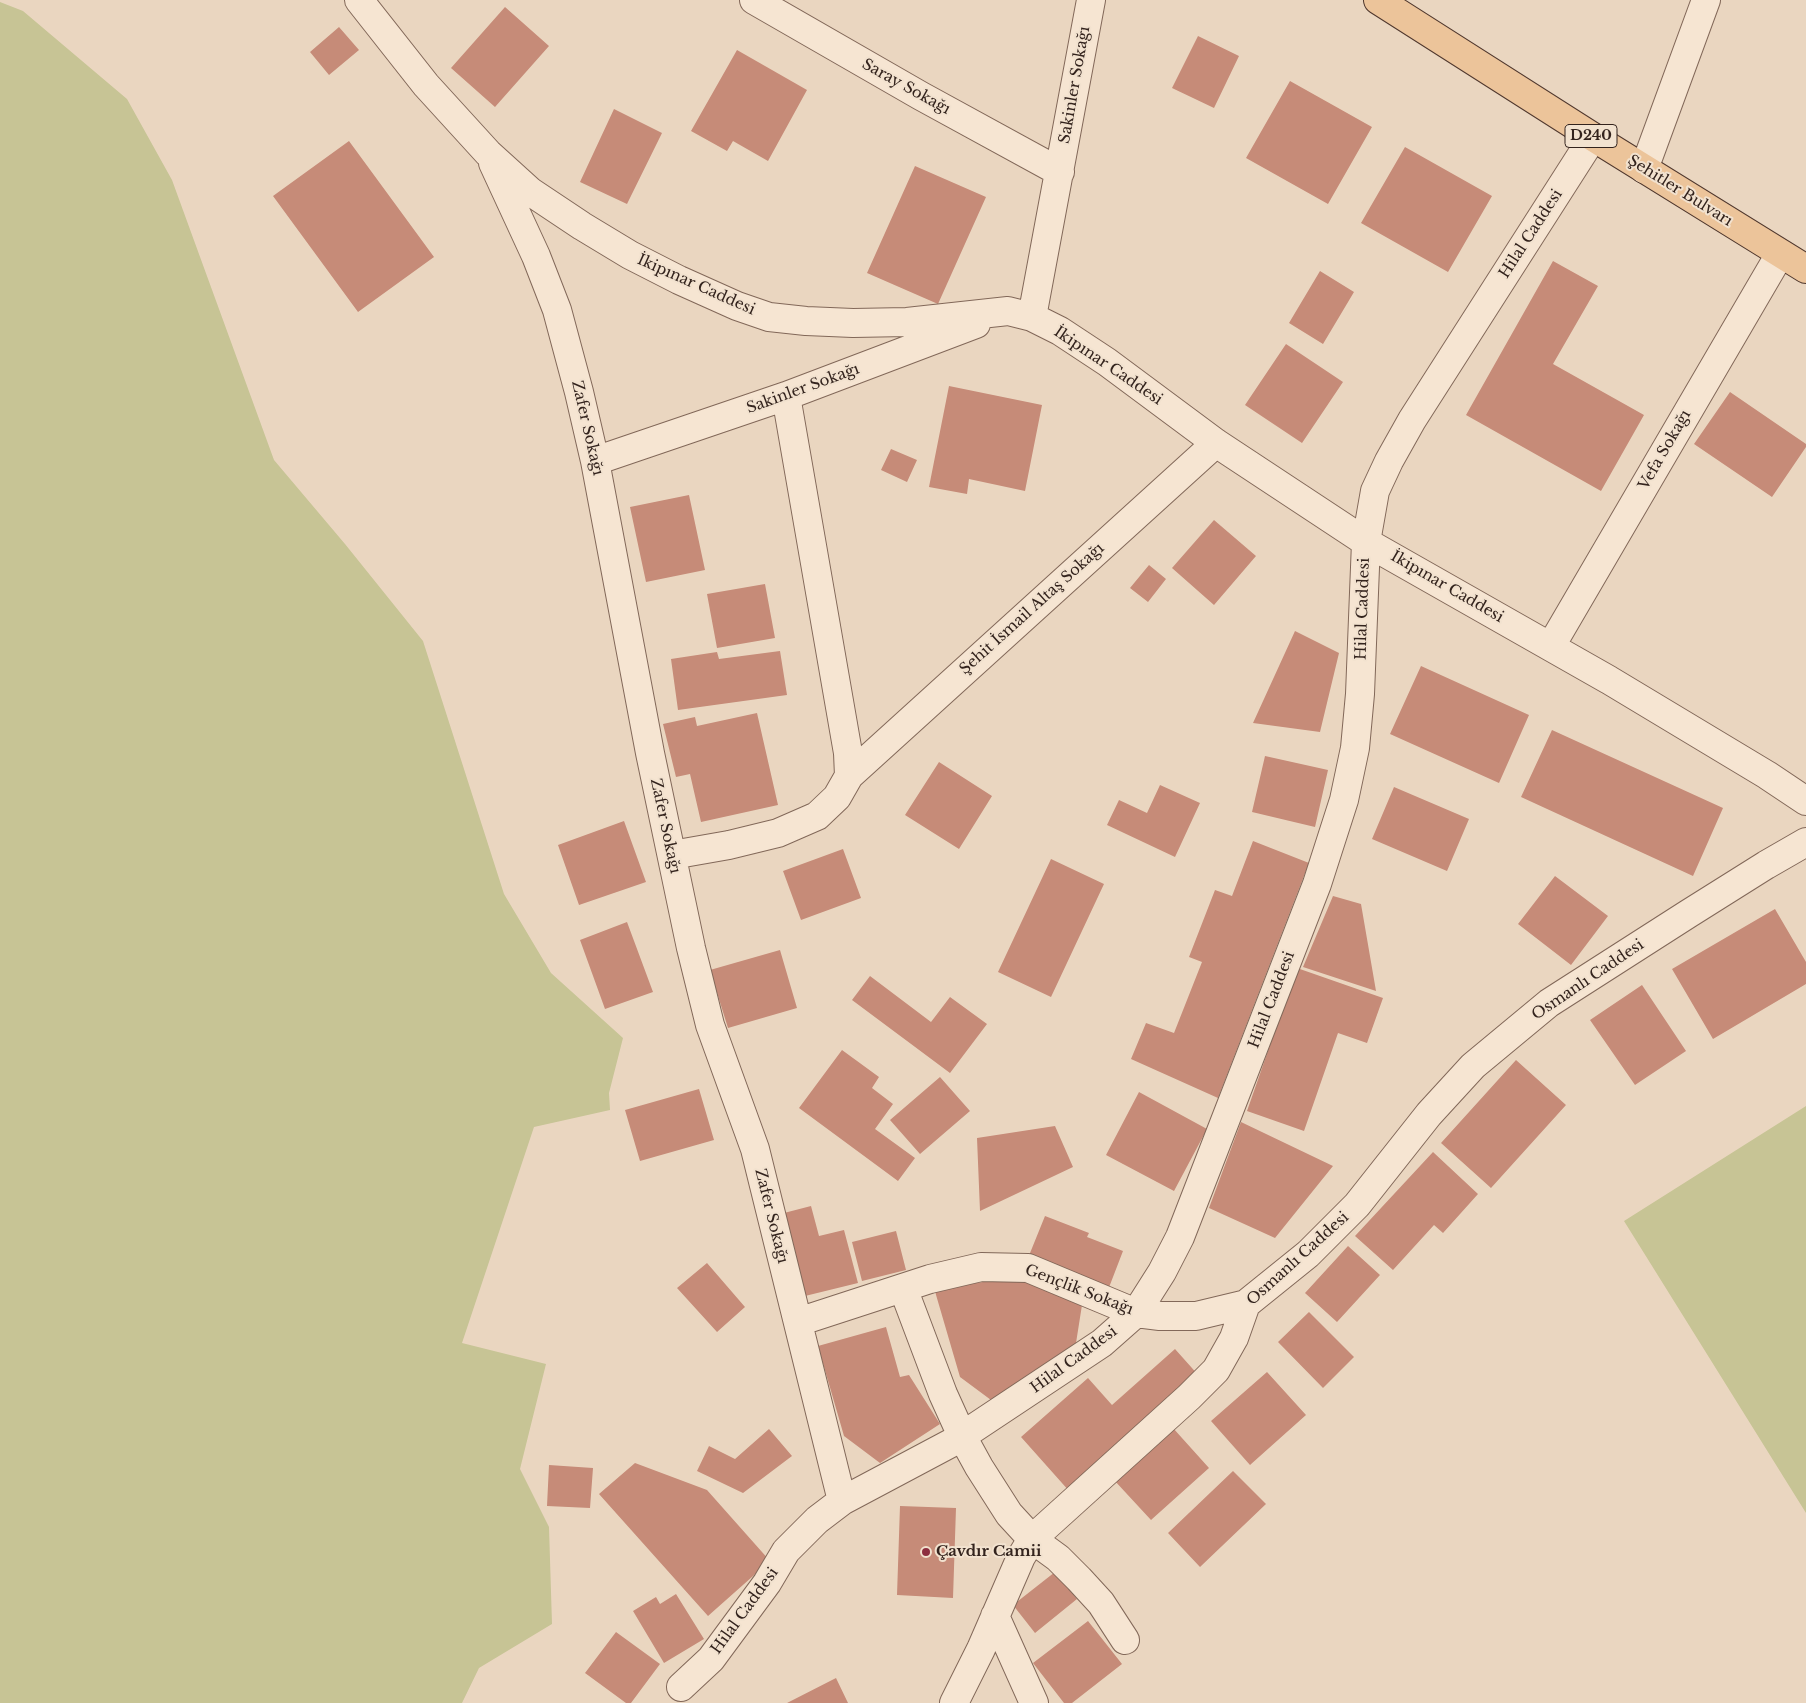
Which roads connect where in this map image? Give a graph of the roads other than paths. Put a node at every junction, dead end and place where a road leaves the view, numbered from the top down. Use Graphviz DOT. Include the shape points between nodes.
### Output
graph roads {
  1 [pos="359,0"];
  2 [pos="754,0"];
  3 [pos="1091,0"];
  4 [pos="1378,0"];
  5 [pos="1706,0"];
  6 [pos="1593,137"];
  7 [pos="488,153"];
  8 [pos="1644,169"];
  9 [pos="1060,172"];
  10 [pos="1780,254"];
  11 [pos="1806,270"];
  12 [pos="1020,314"];
  13 [pos="786,396"];
  14 [pos="1216,443"];
  15 [pos="596,461"];
  16 [pos="1366,542"];
  17 [pos="1550,646"];
  18 [pos="848,776"];
  19 [pos="1806,801"];
  20 [pos="1806,842"];
  21 [pos="672,855"];
  22 [pos="904,1288"];
  23 [pos="1246,1304"];
  24 [pos="1136,1313"];
  25 [pos="798,1322"];
  26 [pos="962,1436"];
  27 [pos="842,1501"];
  28 [pos="1032,1539"];
  29 [pos="995,1616"];
  30 [pos="1125,1640"];
  31 [pos="681,1687"];
  32 [pos="954,1703"];
  33 [pos="1034,1703"];
  1 -- 7 [label="street, İkipınar Caddesi" via="426,85"];
  2 -- 9 [label="street, Saray Sokağı"];
  3 -- 9 [label="street, Sakinler Sokağı"];
  4 -- 6 [label="main road, Şehitler Bulvarı / D240"];
  5 -- 8 [label="street"];
  6 -- 8 [label="main road, Şehitler Bulvarı / D240"];
  6 -- 16 [label="street, Hilal Caddesi" via="1412,420 1375,490"];
  7 -- 12 [label="street, İkipınar Caddesi" via="531,192 630,255 696,288 769,317 853,323"];
  7 -- 15 [label="street, Zafer Sokağı" via="536,256 557,310"];
  8 -- 10 [label="main road, Şehitler Bulvarı / D240"];
  9 -- 12 [label="street, Sakinler Sokağı"];
  10 -- 11 [label="main road, Şehitler Bulvarı / D240"];
  10 -- 17 [label="street, Vefa Sokağı"];
  12 -- 13 [label="street, Sakinler Sokağı"];
  12 -- 14 [label="street, İkipınar Caddesi" via="1060,331 1108,362"];
  13 -- 15 [label="street, Sakinler Sokağı"];
  13 -- 18 [label="street" via="848,753"];
  14 -- 16 [label="street, İkipınar Caddesi"];
  14 -- 18 [label="street, Şehit İsmail Altaş Sokağı"];
  15 -- 21 [label="street, Zafer Sokağı"];
  16 -- 17 [label="street, İkipınar Caddesi"];
  16 -- 24 [label="street, Hilal Caddesi" via="1360,694 1355,748 1344,800 1316,884 1180,1237"];
  17 -- 19 [label="street, İkipınar Caddesi" via="1696,731"];
  18 -- 21 [label="street" via="837,797 817,816 778,833"];
  20 -- 23 [label="street, Osmanlı Caddesi" via="1549,1004 1473,1066 1429,1114 1357,1205 1308,1254"];
  21 -- 25 [label="street, Zafer Sokağı" via="710,1025 755,1150"];
  22 -- 24 [label="street, Gençlik Sokağı" via="981,1267 1028,1268"];
  22 -- 25 [label="street, Gençlik Sokağı"];
  22 -- 26 [label="street"];
  23 -- 24 [label="street, Gençlik Sokağı" via="1196,1316"];
  23 -- 28 [label="street, Osmanlı Caddesi" via="1234,1338 1216,1370"];
  24 -- 26 [label="street, Hilal Caddesi" via="1102,1342"];
  25 -- 27 [label="street, Zafer Sokağı"];
  26 -- 27 [label="street, Hilal Caddesi"];
  26 -- 28 [label="street" via="1009,1514"];
  27 -- 31 [label="street, Hilal Caddesi" via="786,1551 767,1583 711,1658"];
  28 -- 29 [label="street, Osmanlı Caddesi"];
  28 -- 30 [label="street" via="1079,1579 1101,1603"];
  29 -- 32 [label="street, Osmanlı Caddesi"];
  29 -- 33 [label="street"];
}
